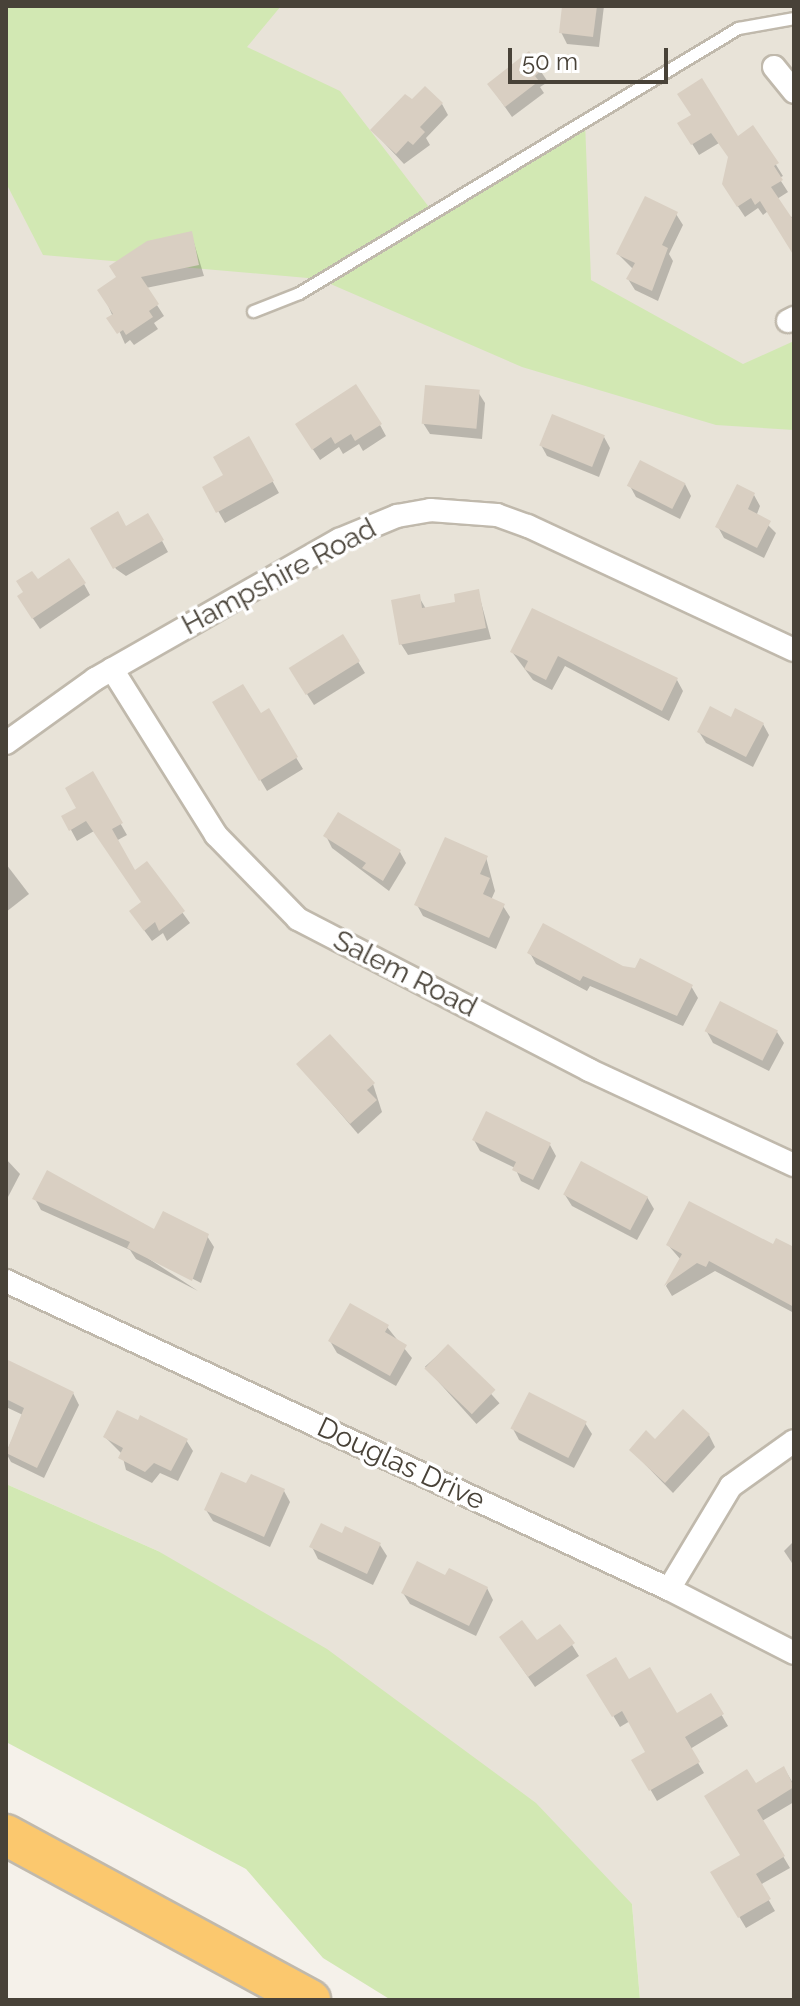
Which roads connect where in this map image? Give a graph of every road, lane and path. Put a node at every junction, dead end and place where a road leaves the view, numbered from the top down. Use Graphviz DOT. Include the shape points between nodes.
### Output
graph roads {
  1 [pos="794,18"];
  2 [pos="774,67"];
  3 [pos="794,92"];
  4 [pos="253,311"];
  5 [pos="794,650"];
  6 [pos="112,669"];
  7 [pos="6,743"];
  8 [pos="794,1165"];
  9 [pos="6,1281"];
  10 [pos="794,1441"];
  11 [pos="669,1589"];
  12 [pos="794,1653"];
  13 [pos="6,1835"];
  14 [pos="310,2000"];
  1 -- 4 [label="lane" via="738,28 299,293"];
  2 -- 3 [label="street"];
  5 -- 6 [label="street, Hampshire Road" via="528,526 486,514 430,510 365,526"];
  6 -- 7 [label="street, Hampshire Road"];
  6 -- 8 [label="street, Salem Road" via="216,835 298,919 589,1070"];
  9 -- 11 [label="street, Douglas Drive"];
  10 -- 11 [label="street" via="731,1486"];
  11 -- 12 [label="street, Douglas Drive"];
  13 -- 14 [label="highway"];
}
